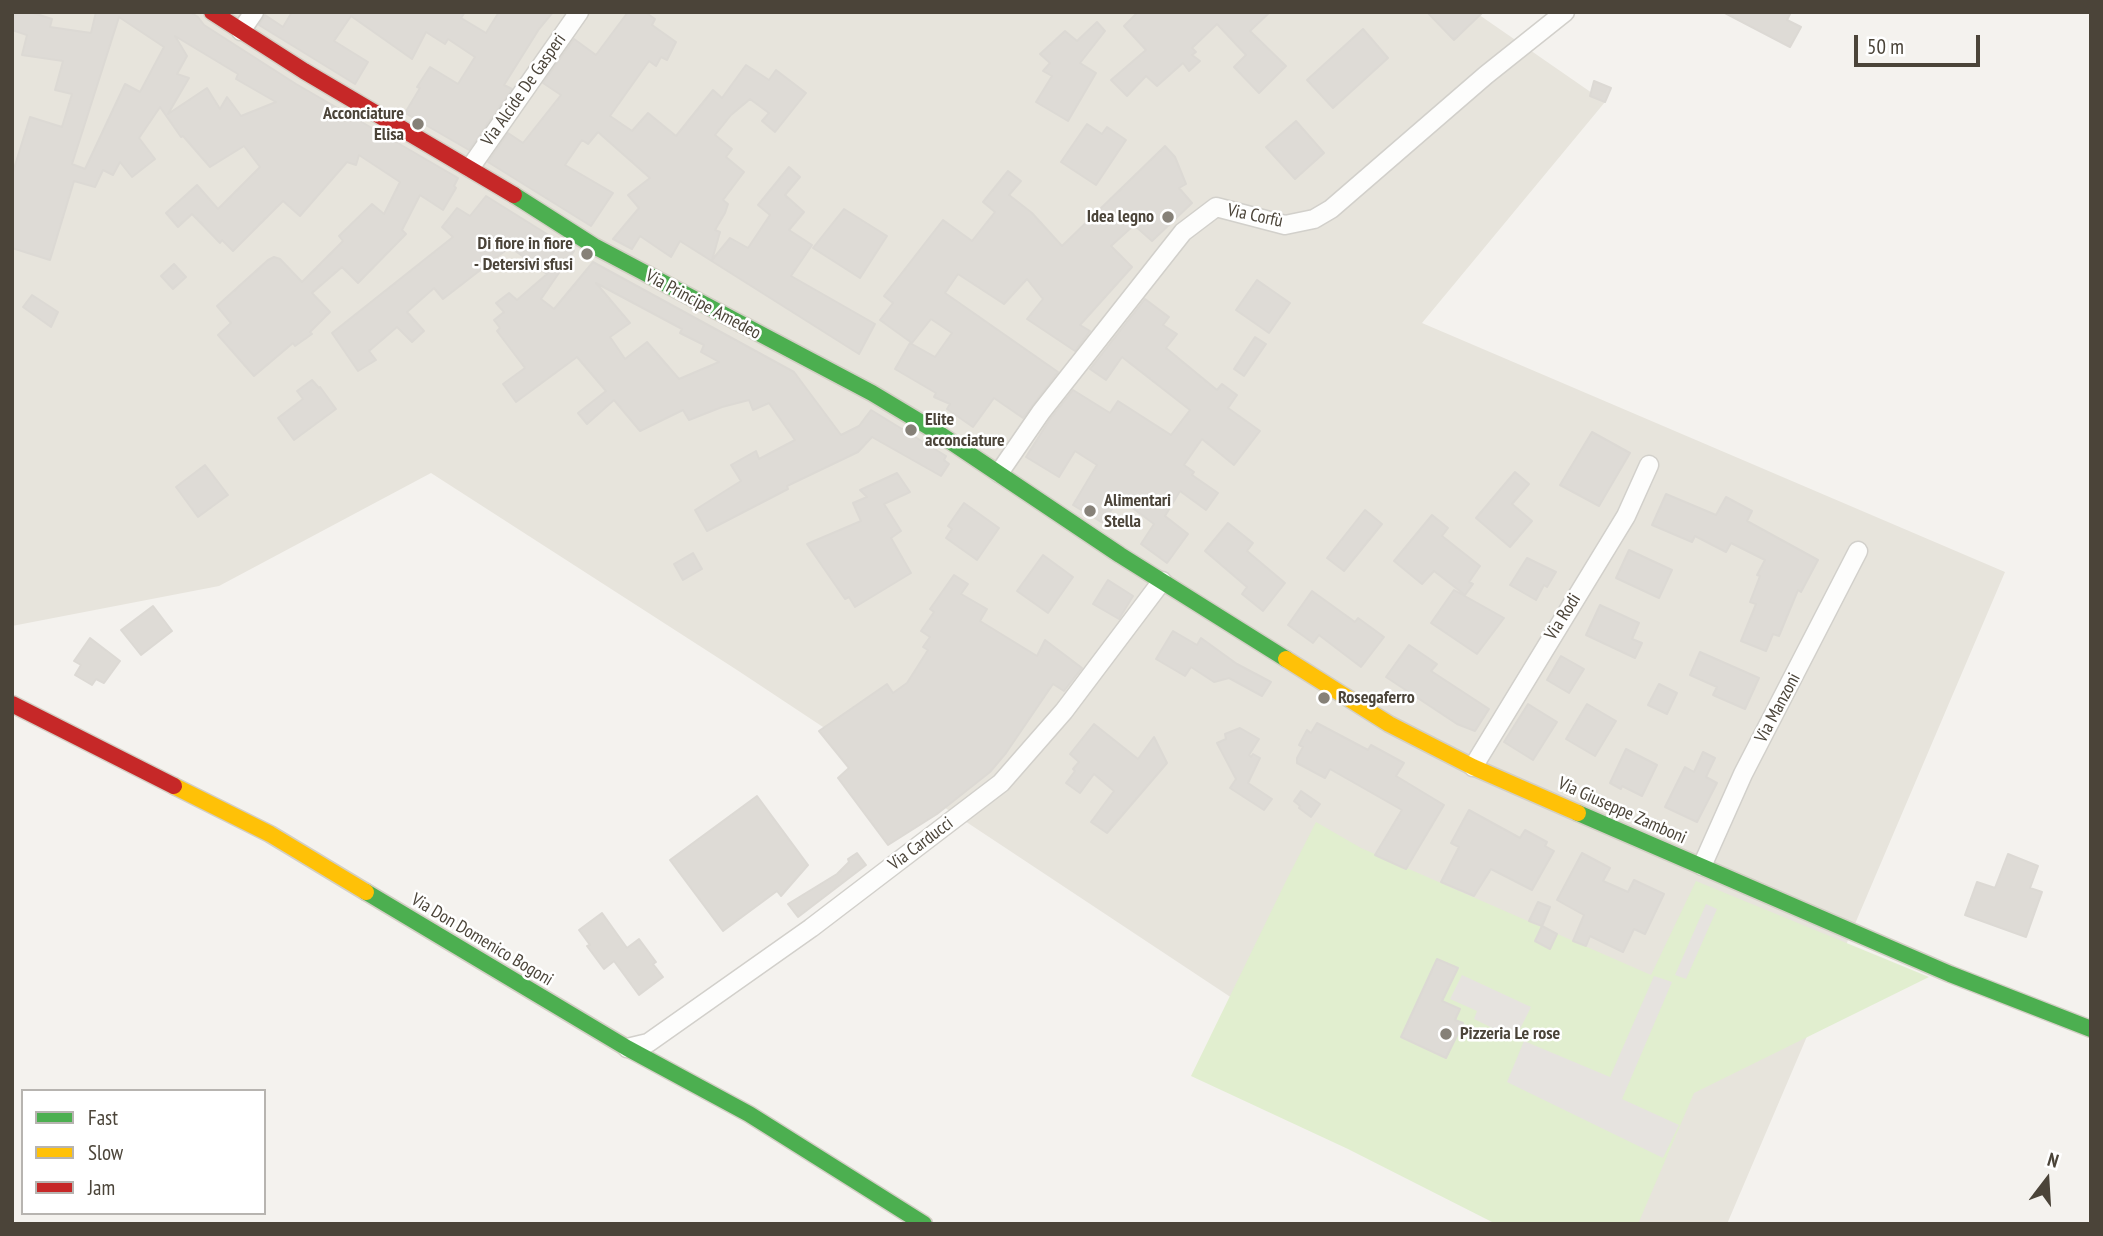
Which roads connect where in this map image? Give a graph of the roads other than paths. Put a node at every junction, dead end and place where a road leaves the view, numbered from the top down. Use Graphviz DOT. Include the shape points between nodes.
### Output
graph roads {
  1 [pos="212,12"];
  2 [pos="254,12"];
  3 [pos="579,12"];
  4 [pos="1565,12"];
  5 [pos="242,31"];
  6 [pos="470,168"];
  7 [pos="1649,465"];
  8 [pos="999,474"];
  9 [pos="1858,551"];
  10 [pos="1162,581"];
  11 [pos="12,704"];
  12 [pos="1473,767"];
  13 [pos="1702,866"];
  14 [pos="2091,1030"];
  15 [pos="627,1048"];
  16 [pos="924,1224"];
  1 -- 5 [label="street, Via Principe Amedeo"];
  2 -- 5 [label="street"];
  3 -- 6 [label="street, Via Alcide De Gasperi"];
  4 -- 8 [label="street, Via Corfù" via="1314,219 1285,225 1216,207 1182,232 1041,411"];
  5 -- 6 [label="street, Via Principe Amedeo"];
  6 -- 8 [label="street, Via Principe Amedeo" via="594,246 872,393"];
  7 -- 12 [label="street, Via Rodi" via="1626,516"];
  8 -- 10 [label="street, Via Principe Amedeo"];
  9 -- 13 [label="street, Via Manzoni"];
  10 -- 12 [label="street, Via Giuseppe Zamboni" via="1389,724"];
  10 -- 15 [label="street, Via Carducci" via="1063,711 1001,783 800,936 648,1042"];
  11 -- 15 [label="street, Via Don Domenico Bogoni" via="270,834"];
  12 -- 13 [label="street, Via Giuseppe Zamboni"];
  13 -- 14 [label="street, Via Giuseppe Zamboni"];
  15 -- 16 [label="street, Via Don Domenico Bogoni" via="812,1153"];
}
